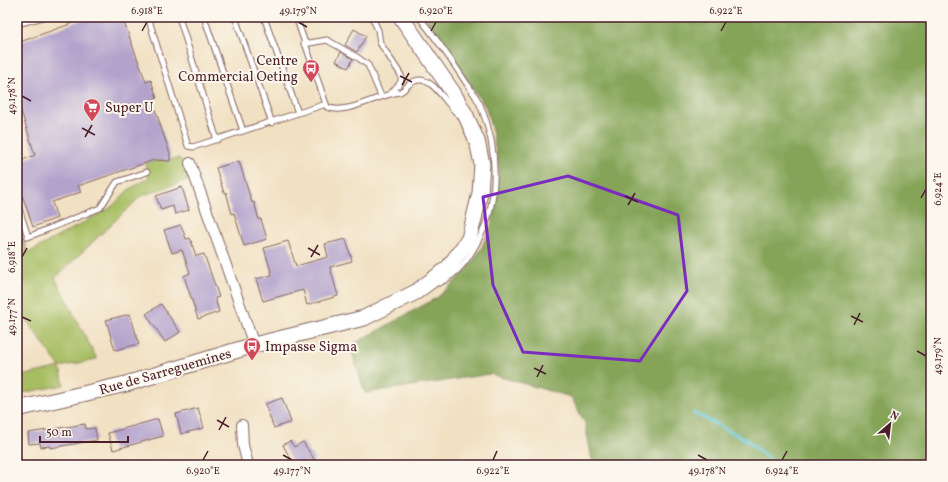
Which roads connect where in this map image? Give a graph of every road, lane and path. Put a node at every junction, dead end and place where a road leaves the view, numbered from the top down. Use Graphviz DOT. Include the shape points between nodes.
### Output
graph roads {
  1 [pos="43,17"];
  2 [pos="148,17"];
  3 [pos="179,17"];
  4 [pos="204,17"];
  5 [pos="235,17"];
  6 [pos="264,17"];
  7 [pos="296,17"];
  8 [pos="372,17"];
  9 [pos="402,17"];
  10 [pos="419,17"];
  11 [pos="17,24"];
  12 [pos="304,44"];
  13 [pos="391,93"];
  14 [pos="381,96"];
  15 [pos="326,104"];
  16 [pos="298,113"];
  17 [pos="272,123"];
  18 [pos="470,123"];
  19 [pos="243,132"];
  20 [pos="217,140"];
  21 [pos="190,163"];
  22 [pos="147,172"];
  23 [pos="17,202"];
  24 [pos="416,292"];
  25 [pos="254,345"];
  26 [pos="17,409"];
  27 [pos="242,425"];
  28 [pos="248,465"];
  1 -- 11 [label="lane"];
  2 -- 20 [label="lane" via="188,146"];
  3 -- 20 [label="lane"];
  4 -- 19 [label="lane"];
  5 -- 17 [label="lane"];
  6 -- 16 [label="lane"];
  7 -- 12 [label="lane"];
  8 -- 13 [label="lane" via="380,43 401,75 401,82"];
  9 -- 18 [label="main road, Rue de Sarreguemines" via="452,90"];
  10 -- 24 [label="lane" via="481,106 494,160 493,199 482,233 468,261 447,279"];
  12 -- 14 [label="lane" via="327,40 368,64"];
  12 -- 15 [label="lane"];
  13 -- 14 [label="lane"];
  13 -- 18 [label="lane" via="400,92 416,80 426,80 452,110"];
  14 -- 15 [label="lane" via="334,110"];
  15 -- 16 [label="lane"];
  16 -- 17 [label="lane"];
  17 -- 19 [label="lane"];
  18 -- 24 [label="main road, Rue de Sarreguemines" via="482,164 480,193 469,239 448,268"];
  19 -- 20 [label="lane"];
  21 -- 25 [label="street"];
  22 -- 23 [label="lane" via="116,182 100,208 28,237"];
  24 -- 25 [label="main road, Rue de Sarreguemines" via="364,318"];
  25 -- 26 [label="main road, Rue de Sarreguemines" via="126,384"];
  27 -- 28 [label="street"];
}
